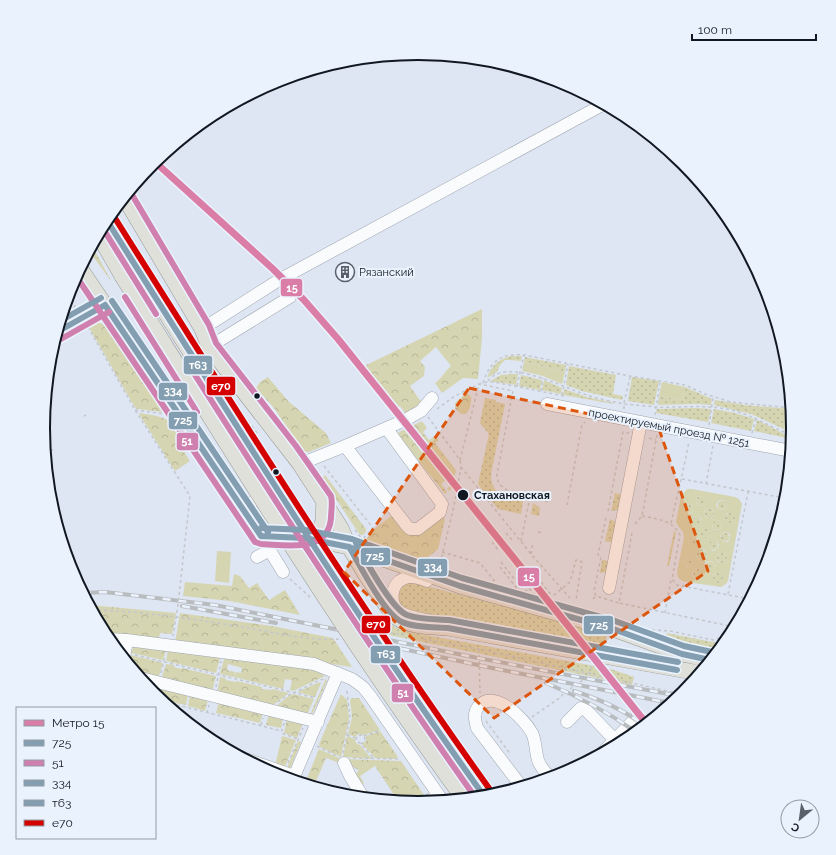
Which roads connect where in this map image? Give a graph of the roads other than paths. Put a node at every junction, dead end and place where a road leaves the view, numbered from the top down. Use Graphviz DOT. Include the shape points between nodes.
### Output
graph roads {
  1 [pos="598,107"];
  2 [pos="127,202"];
  3 [pos="110,226"];
  4 [pos="101,240"];
  5 [pos="84,274"];
  6 [pos="290,297"];
  7 [pos="105,304"];
  8 [pos="64,328"];
  9 [pos="202,329"];
  10 [pos="208,347"];
  11 [pos="432,398"];
  12 [pos="547,404"];
  13 [pos="641,422"];
  14 [pos="387,429"];
  15 [pos="345,446"];
  16 [pos="785,448"];
  17 [pos="299,463"];
  18 [pos="256,500"];
  19 [pos="324,500"];
  20 [pos="242,508"];
  21 [pos="261,536"];
  22 [pos="304,538"];
  23 [pos="355,543"];
  24 [pos="270,550"];
  25 [pos="257,557"];
  26 [pos="283,572"];
  27 [pos="460,586"];
  28 [pos="609,588"];
  29 [pos="448,628"];
  30 [pos="126,650"];
  31 [pos="704,659"];
  32 [pos="338,673"];
  33 [pos="692,673"];
  34 [pos="151,680"];
  35 [pos="640,720"];
  36 [pos="318,722"];
  37 [pos="566,722"];
  38 [pos="619,735"];
  39 [pos="613,739"];
  40 [pos="347,761"];
  41 [pos="546,772"];
  42 [pos="295,774"];
  43 [pos="518,782"];
  44 [pos="359,790"];
  45 [pos="480,790"];
  46 [pos="459,793"];
  47 [pos="438,795"];
  1 -- 9 [label="street" via="279,280"];
  2 -- 9 [label="main road"];
  3 -- 45 [label="main road, bridge" via="290,512"];
  4 -- 46 [label="main road, bridge" via="279,527 418,736"];
  5 -- 7 [label="main road"];
  6 -- 10 [label="street"];
  7 -- 8 [label="street"];
  7 -- 20 [label="main road"];
  9 -- 10 [label="main road"];
  10 -- 17 [label="main road"];
  11 -- 14 [label="street" via="421,410"];
  12 -- 13 [label="street, проектируемый проезд № 1251"];
  13 -- 16 [label="street, проектируемый проезд № 1251"];
  13 -- 28 [label="street"];
  14 -- 15 [label="street"];
  14 -- 15 [label="street" via="442,504 440,512 418,529 406,526"];
  15 -- 17 [label="street"];
  17 -- 19 [label="main road"];
  18 -- 20 [label="street"];
  19 -- 22 [label="main road" via="321,529"];
  19 -- 23 [label="main road" via="341,528"];
  20 -- 21 [label="main road"];
  21 -- 22 [label="main road"];
  21 -- 24 [label="street"];
  22 -- 23 [label="main road"];
  23 -- 27 [label="main road"];
  23 -- 29 [label="main road" via="365,574 396,618 402,622"];
  24 -- 25 [label="street"];
  24 -- 26 [label="street"];
  27 -- 29 [label="street" via="442,585 409,577 399,581 393,592 394,605 402,613 432,620"];
  27 -- 31 [label="main road" via="606,627 682,654"];
  29 -- 33 [label="main road"];
  30 -- 32 [label="street" via="223,652 314,664"];
  32 -- 36 [label="street"];
  32 -- 47 [label="street" via="363,687"];
  34 -- 36 [label="street"];
  35 -- 38 [label="street" via="635,719"];
  36 -- 42 [label="street"];
  37 -- 39 [label="street" via="581,708 586,710"];
  40 -- 44 [label="street" via="350,776"];
  41 -- 43 [label="street" via="538,760 533,735 524,723 503,703 495,700 480,704 475,719 477,728"];
}
